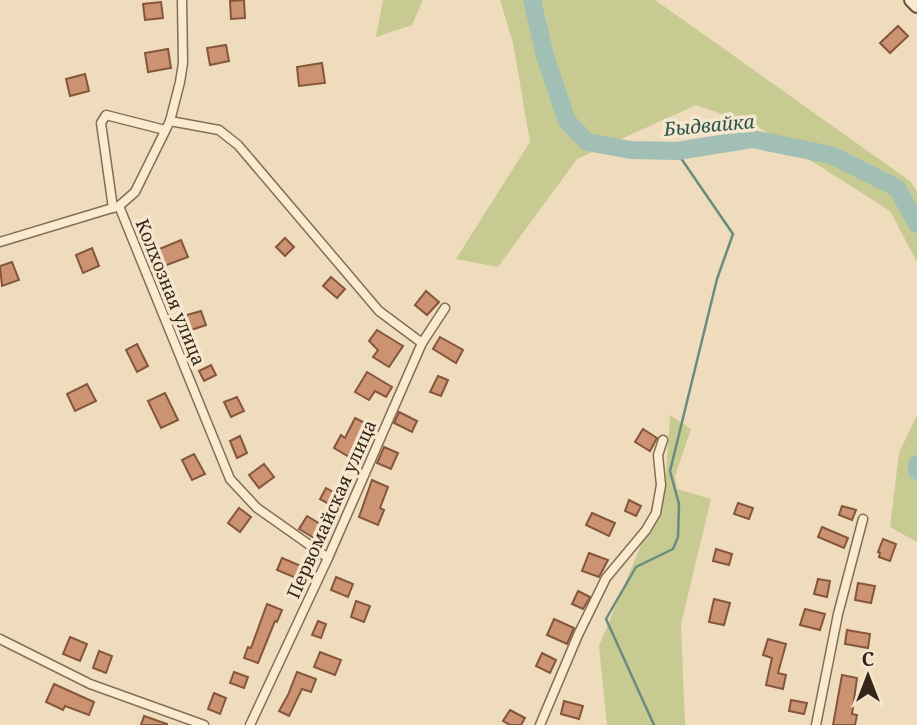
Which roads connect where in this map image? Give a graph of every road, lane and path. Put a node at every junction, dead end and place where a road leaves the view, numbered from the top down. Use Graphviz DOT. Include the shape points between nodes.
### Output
graph roads {
  1 [pos="182,0"];
  2 [pos="911,0"];
  3 [pos="917,6"];
  4 [pos="168,125"];
  5 [pos="116,207"];
  6 [pos="0,242"];
  7 [pos="445,308"];
  8 [pos="422,343"];
  9 [pos="663,440"];
  10 [pos="863,519"];
  11 [pos="328,558"];
  12 [pos="0,639"];
  13 [pos="204,725"];
  14 [pos="250,725"];
  15 [pos="540,725"];
  16 [pos="816,725"];
  1 -- 4 [label="street, Колхозная улица" via="183,63"];
  2 -- 3 [label="main road"];
  4 -- 5 [label="street, Колхозная улица" via="135,192"];
  4 -- 5 [label="street" via="106,115 101,123"];
  4 -- 8 [label="street" via="219,130 238,145 379,311"];
  5 -- 6 [label="street"];
  5 -- 11 [label="street, Колхозная улица" via="230,480 257,508"];
  7 -- 8 [label="street, Первомайская улица"];
  8 -- 11 [label="street, Первомайская улица"];
  9 -- 15 [label="street" via="658,454 662,485 656,513 606,578"];
  10 -- 16 [label="street"];
  11 -- 14 [label="street, Первомайская улица"];
  12 -- 13 [label="street" via="90,684"];
}
